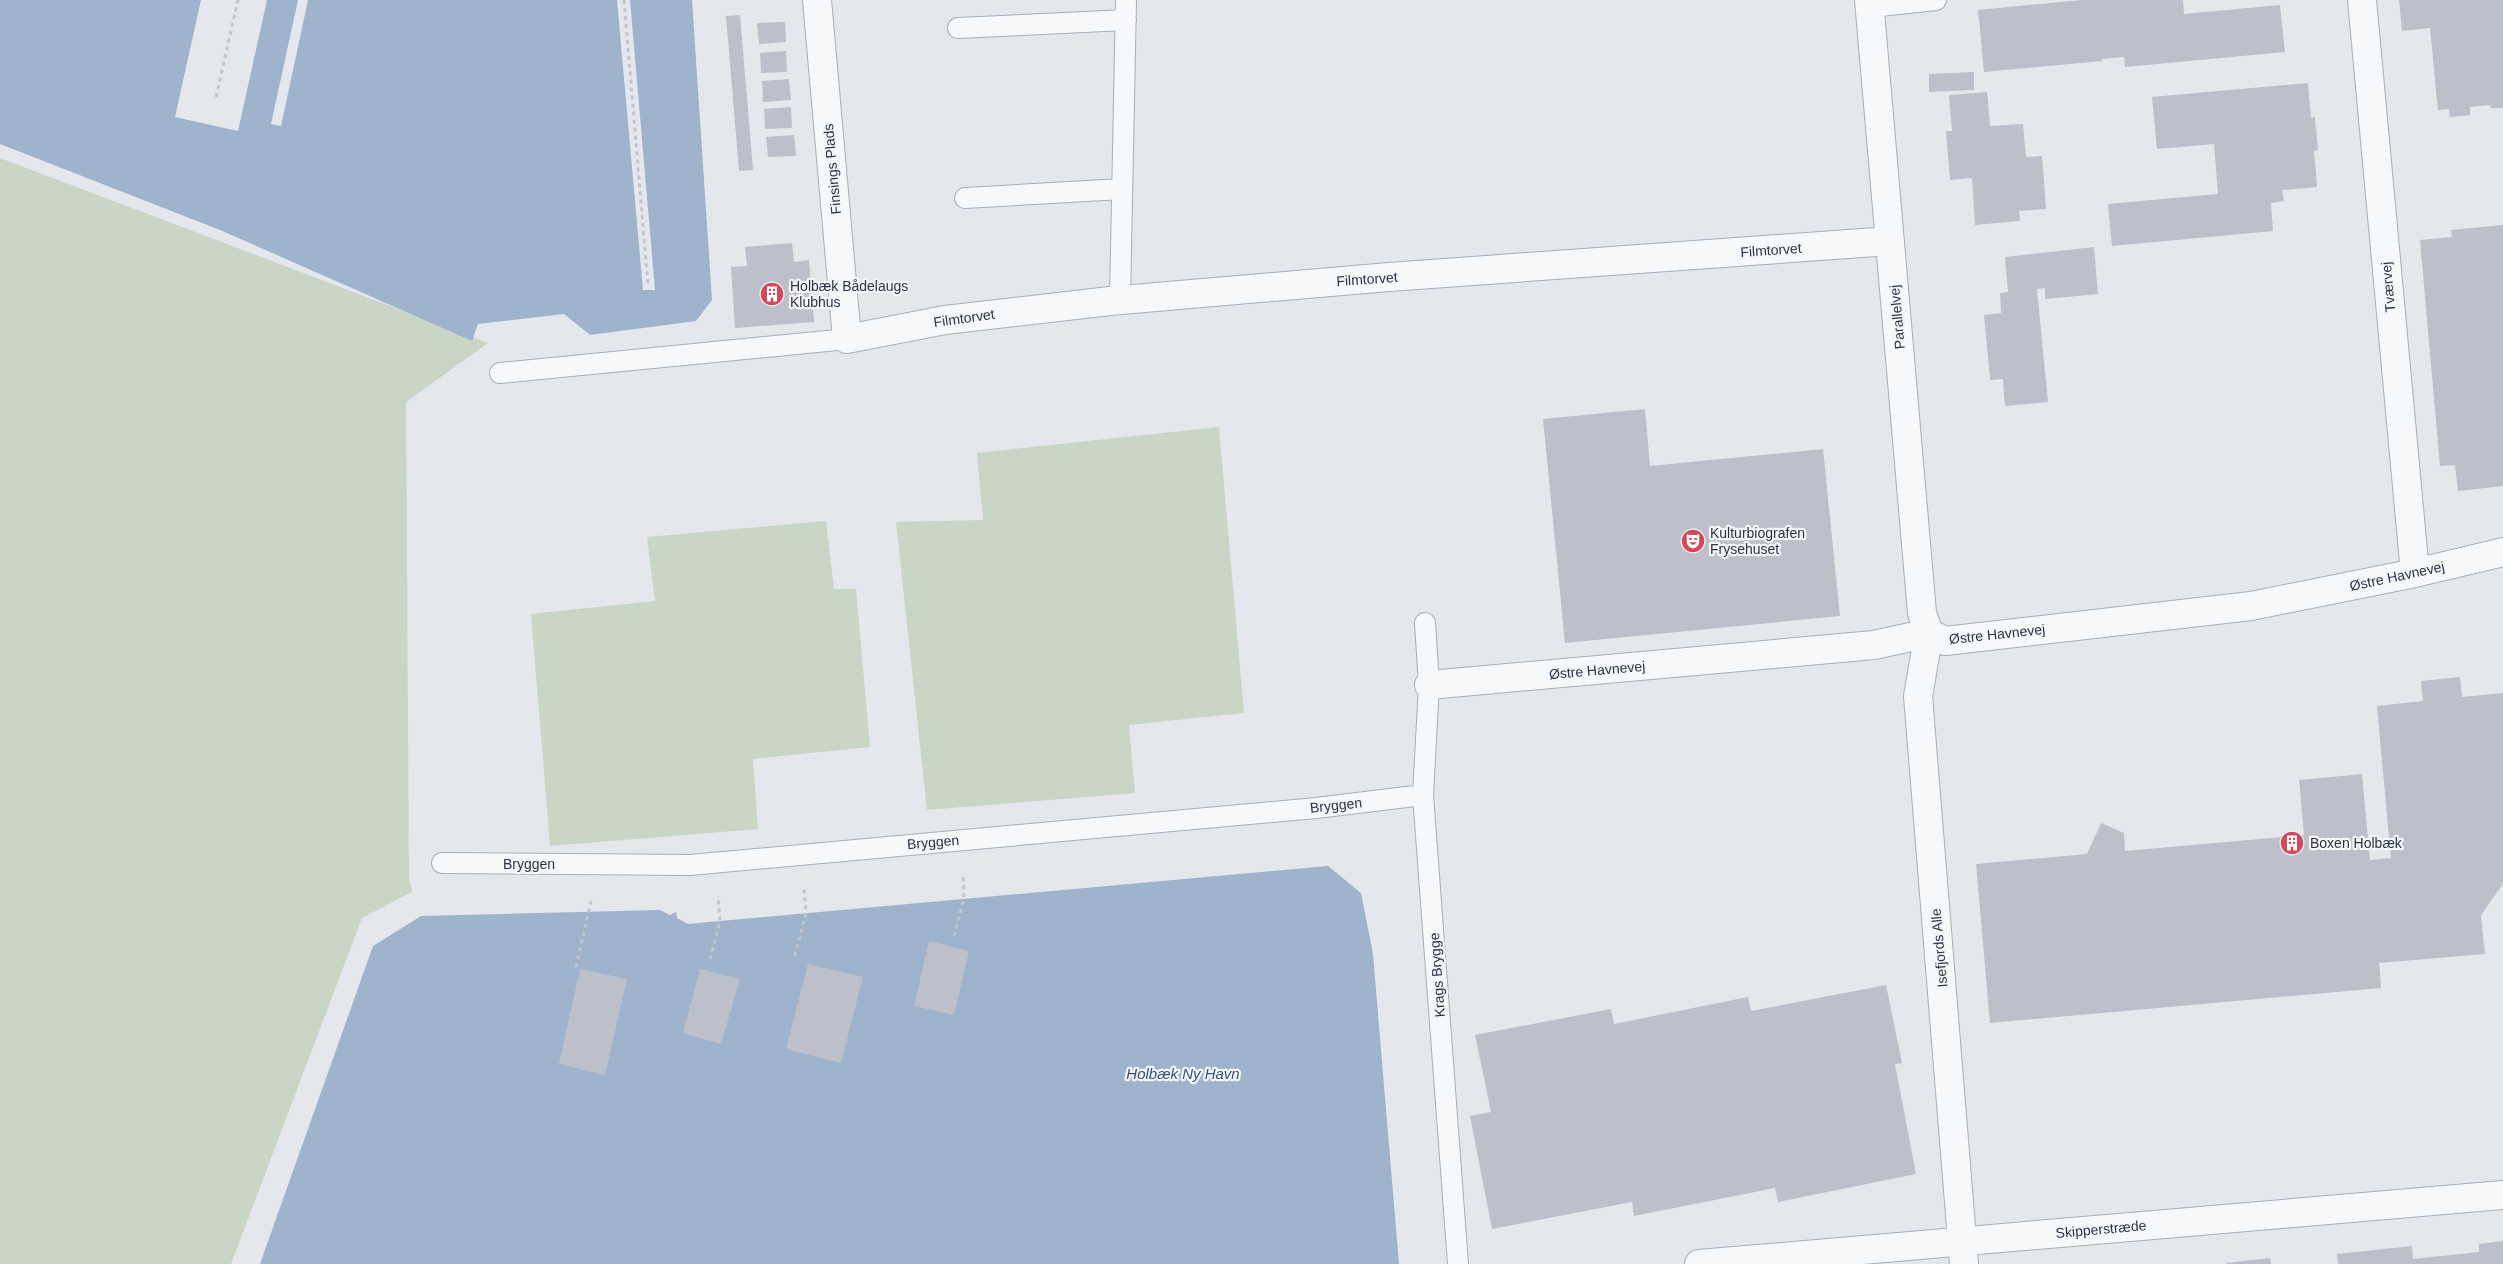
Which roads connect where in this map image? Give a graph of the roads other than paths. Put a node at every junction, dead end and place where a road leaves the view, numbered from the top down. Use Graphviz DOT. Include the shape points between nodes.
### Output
graph roads {
  1 [pos="817,0"];
  2 [pos="1126,0"];
  3 [pos="1936,0"];
  4 [pos="2362,0"];
  5 [pos="1870,3"];
  6 [pos="1126,20"];
  7 [pos="958,28"];
  8 [pos="1122,189"];
  9 [pos="965,198"];
  10 [pos="1890,241"];
  11 [pos="1120,300"];
  12 [pos="847,339"];
  13 [pos="500,373"];
  14 [pos="2503,552"];
  15 [pos="2415,573"];
  16 [pos="1425,623"];
  17 [pos="1929,633"];
  18 [pos="1429,685"];
  19 [pos="1423,795"];
  20 [pos="442,863"];
  21 [pos="2503,1195"];
  22 [pos="1963,1253"];
  23 [pos="1458,1264"];
  24 [pos="1698,1264"];
  1 -- 12 [label="street, Finsings Plads"];
  2 -- 6 [label="lane"];
  3 -- 5 [label="lane"];
  4 -- 15 [label="street, Tværvej"];
  5 -- 10 [label="street, Parallelvej"];
  6 -- 7 [label="lane"];
  6 -- 8 [label="lane"];
  8 -- 9 [label="lane"];
  8 -- 11 [label="lane"];
  10 -- 11 [label="street, Filmtorvet"];
  10 -- 17 [label="street, Parallelvej" via="1922,613"];
  11 -- 12 [label="street, Filmtorvet" via="945,320"];
  12 -- 13 [label="lane"];
  14 -- 15 [label="street, Østre Havnevej"];
  15 -- 17 [label="street, Østre Havnevej" via="2251,606 1945,641"];
  16 -- 18 [label="lane"];
  17 -- 18 [label="street, Østre Havnevej" via="1874,645"];
  17 -- 22 [label="street, Isefjords Alle" via="1918,696"];
  18 -- 19 [label="lane, Krags Brygge"];
  19 -- 20 [label="lane, Bryggen" via="1316,808 690,865"];
  19 -- 23 [label="lane, Krags Brygge"];
  21 -- 22 [label="street, Skipperstræde"];
  22 -- 24 [label="street, Skipperstræde"];
}
